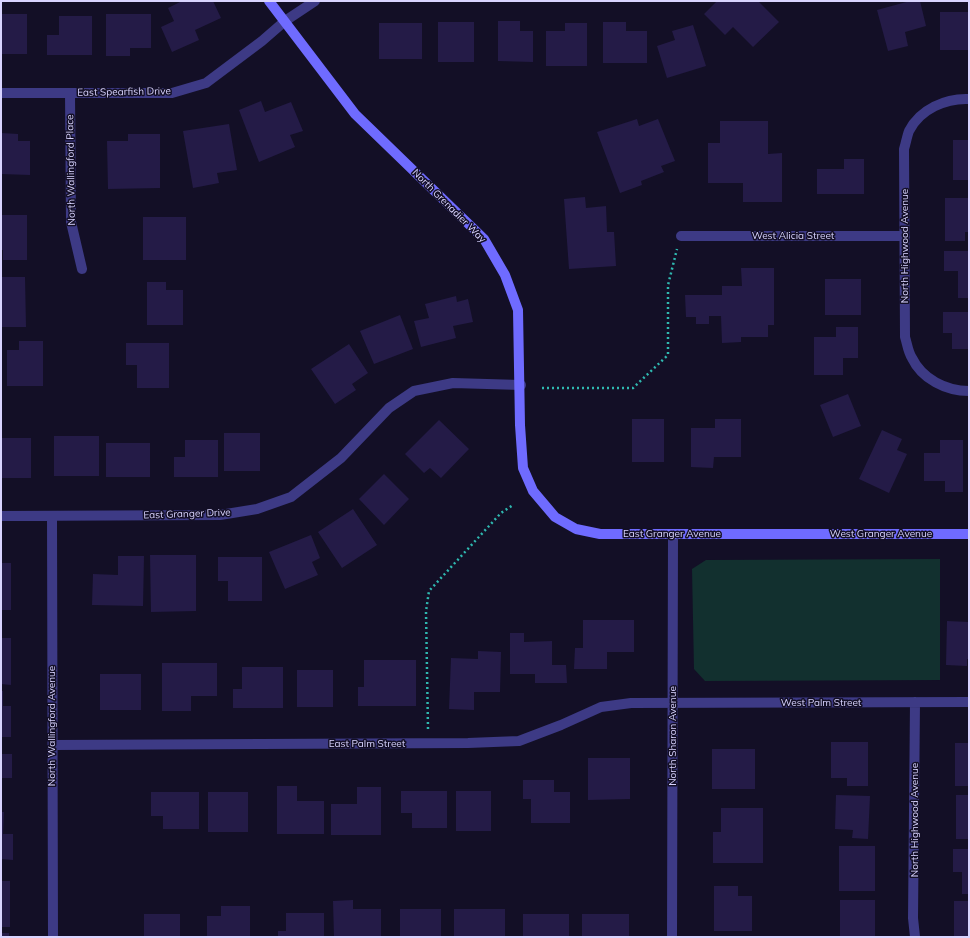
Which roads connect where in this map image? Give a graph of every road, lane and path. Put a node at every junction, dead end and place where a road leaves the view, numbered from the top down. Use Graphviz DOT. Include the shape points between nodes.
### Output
graph roads {
  1 [pos="269,1"];
  2 [pos="315,1"];
  3 [pos="285,21"];
  4 [pos="1,93"];
  5 [pos="70,93"];
  6 [pos="969,100"];
  7 [pos="681,236"];
  8 [pos="905,236"];
  9 [pos="82,269"];
  10 [pos="521,385"];
  11 [pos="542,388"];
  12 [pos="969,391"];
  13 [pos="513,505"];
  14 [pos="1,516"];
  15 [pos="52,516"];
  16 [pos="555,517"];
  17 [pos="793,534"];
  18 [pos="969,534"];
  19 [pos="673,535"];
  20 [pos="916,702"];
  21 [pos="969,702"];
  22 [pos="674,703"];
  23 [pos="428,744"];
  24 [pos="53,745"];
  25 [pos="53,937"];
  26 [pos="672,937"];
  27 [pos="915,937"];
  1 -- 3 [label="street, North Grenadier Way"];
  2 -- 3 [label="street, East Spearfish Drive"];
  3 -- 5 [label="street, East Spearfish Drive" via="206,83 172,93"];
  3 -- 10 [label="street, North Grenadier Way" via="355,114 484,239 496,257 518,310"];
  4 -- 5 [label="street, East Spearfish Drive"];
  5 -- 9 [label="street, North Wallingford Place" via="71,222"];
  6 -- 8 [label="street, North Highwood Avenue" via="940,103 922,115 909,131 904,149"];
  7 -- 8 [label="street, West Alicia Street"];
  7 -- 11 [label="path" via="668,285 668,355 633,388"];
  8 -- 12 [label="street, North Highwood Avenue" via="905,337 912,358 926,376 944,387"];
  10 -- 15 [label="street, East Granger Drive" via="453,383 414,391 389,408 341,458 291,498 257,509 220,515"];
  10 -- 16 [label="street, North Grenadier Way" via="523,468 533,491"];
  13 -- 23 [label="path" via="501,513 430,591 426,611"];
  14 -- 15 [label="street, East Granger Drive"];
  15 -- 24 [label="street, North Wallingford Avenue"];
  16 -- 19 [label="street, East Granger Avenue" via="576,529 600,534"];
  17 -- 18 [label="street, West Granger Avenue"];
  17 -- 19 [label="street, East Granger Avenue"];
  19 -- 22 [label="street, North Sharon Avenue"];
  20 -- 21 [label="street, West Palm Street"];
  20 -- 22 [label="street, West Palm Street"];
  20 -- 27 [label="street, North Highwood Avenue" via="913,918"];
  22 -- 23 [label="street, East Palm Street" via="631,703 601,707 519,741"];
  22 -- 26 [label="street, North Sharon Avenue"];
  23 -- 24 [label="street, East Palm Street"];
  24 -- 25 [label="street, North Wallingford Avenue"];
}
